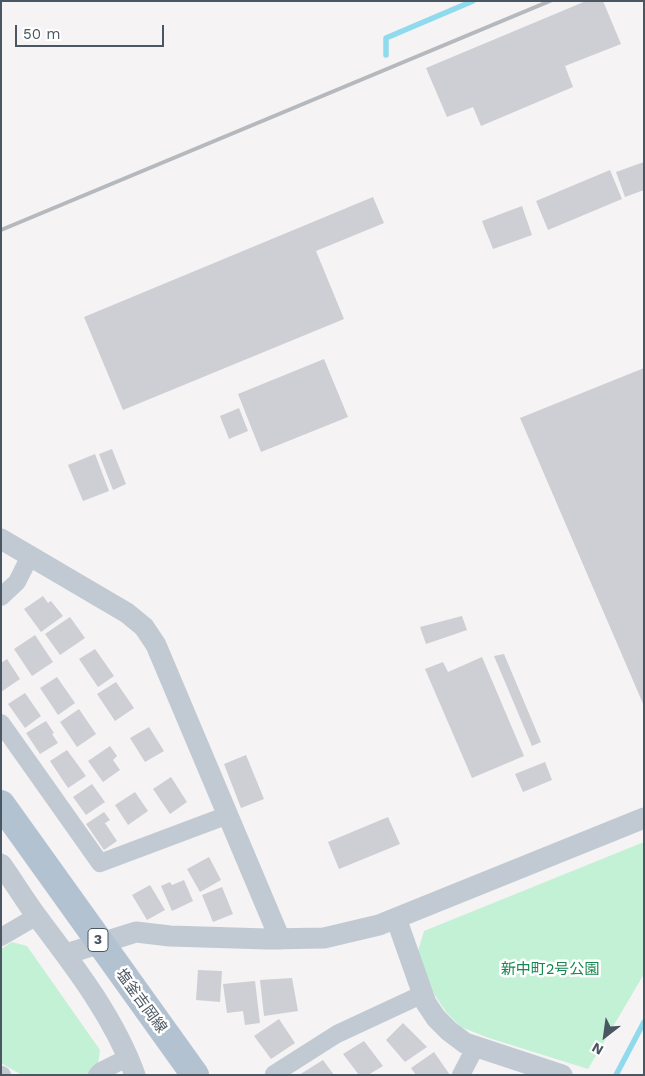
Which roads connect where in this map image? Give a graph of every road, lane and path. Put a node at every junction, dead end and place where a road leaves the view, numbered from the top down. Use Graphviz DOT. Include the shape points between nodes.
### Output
graph roads {
  1 [pos="1,539"];
  2 [pos="30,556"];
  3 [pos="1,597"];
  4 [pos="1,722"];
  5 [pos="1,804"];
  6 [pos="228,815"];
  7 [pos="644,818"];
  8 [pos="1,864"];
  9 [pos="37,916"];
  10 [pos="396,918"];
  11 [pos="1,937"];
  12 [pos="280,939"];
  13 [pos="66,954"];
  14 [pos="423,994"];
  15 [pos="476,1046"];
  16 [pos="132,1066"];
  17 [pos="97,1075"];
  18 [pos="194,1075"];
  19 [pos="275,1075"];
  20 [pos="461,1075"];
  21 [pos="562,1075"];
  1 -- 2 [label="street"];
  2 -- 3 [label="street" via="17,582"];
  2 -- 6 [label="street" via="144,627 156,645"];
  4 -- 6 [label="street" via="100,863"];
  5 -- 18 [label="main road, 塩釜吉岡線 / 3, bridge"];
  6 -- 12 [label="street"];
  7 -- 10 [label="street"];
  8 -- 9 [label="street"];
  9 -- 11 [label="street"];
  9 -- 13 [label="street"];
  10 -- 12 [label="street" via="324,938"];
  10 -- 14 [label="street"];
  12 -- 13 [label="street" via="136,932"];
  13 -- 16 [label="street" via="102,1007"];
  14 -- 15 [label="street" via="436,1018 449,1031 465,1043"];
  14 -- 19 [label="street" via="337,1034"];
  15 -- 20 [label="street"];
  15 -- 21 [label="street"];
  16 -- 17 [label="street" via="101,1071"];
}
